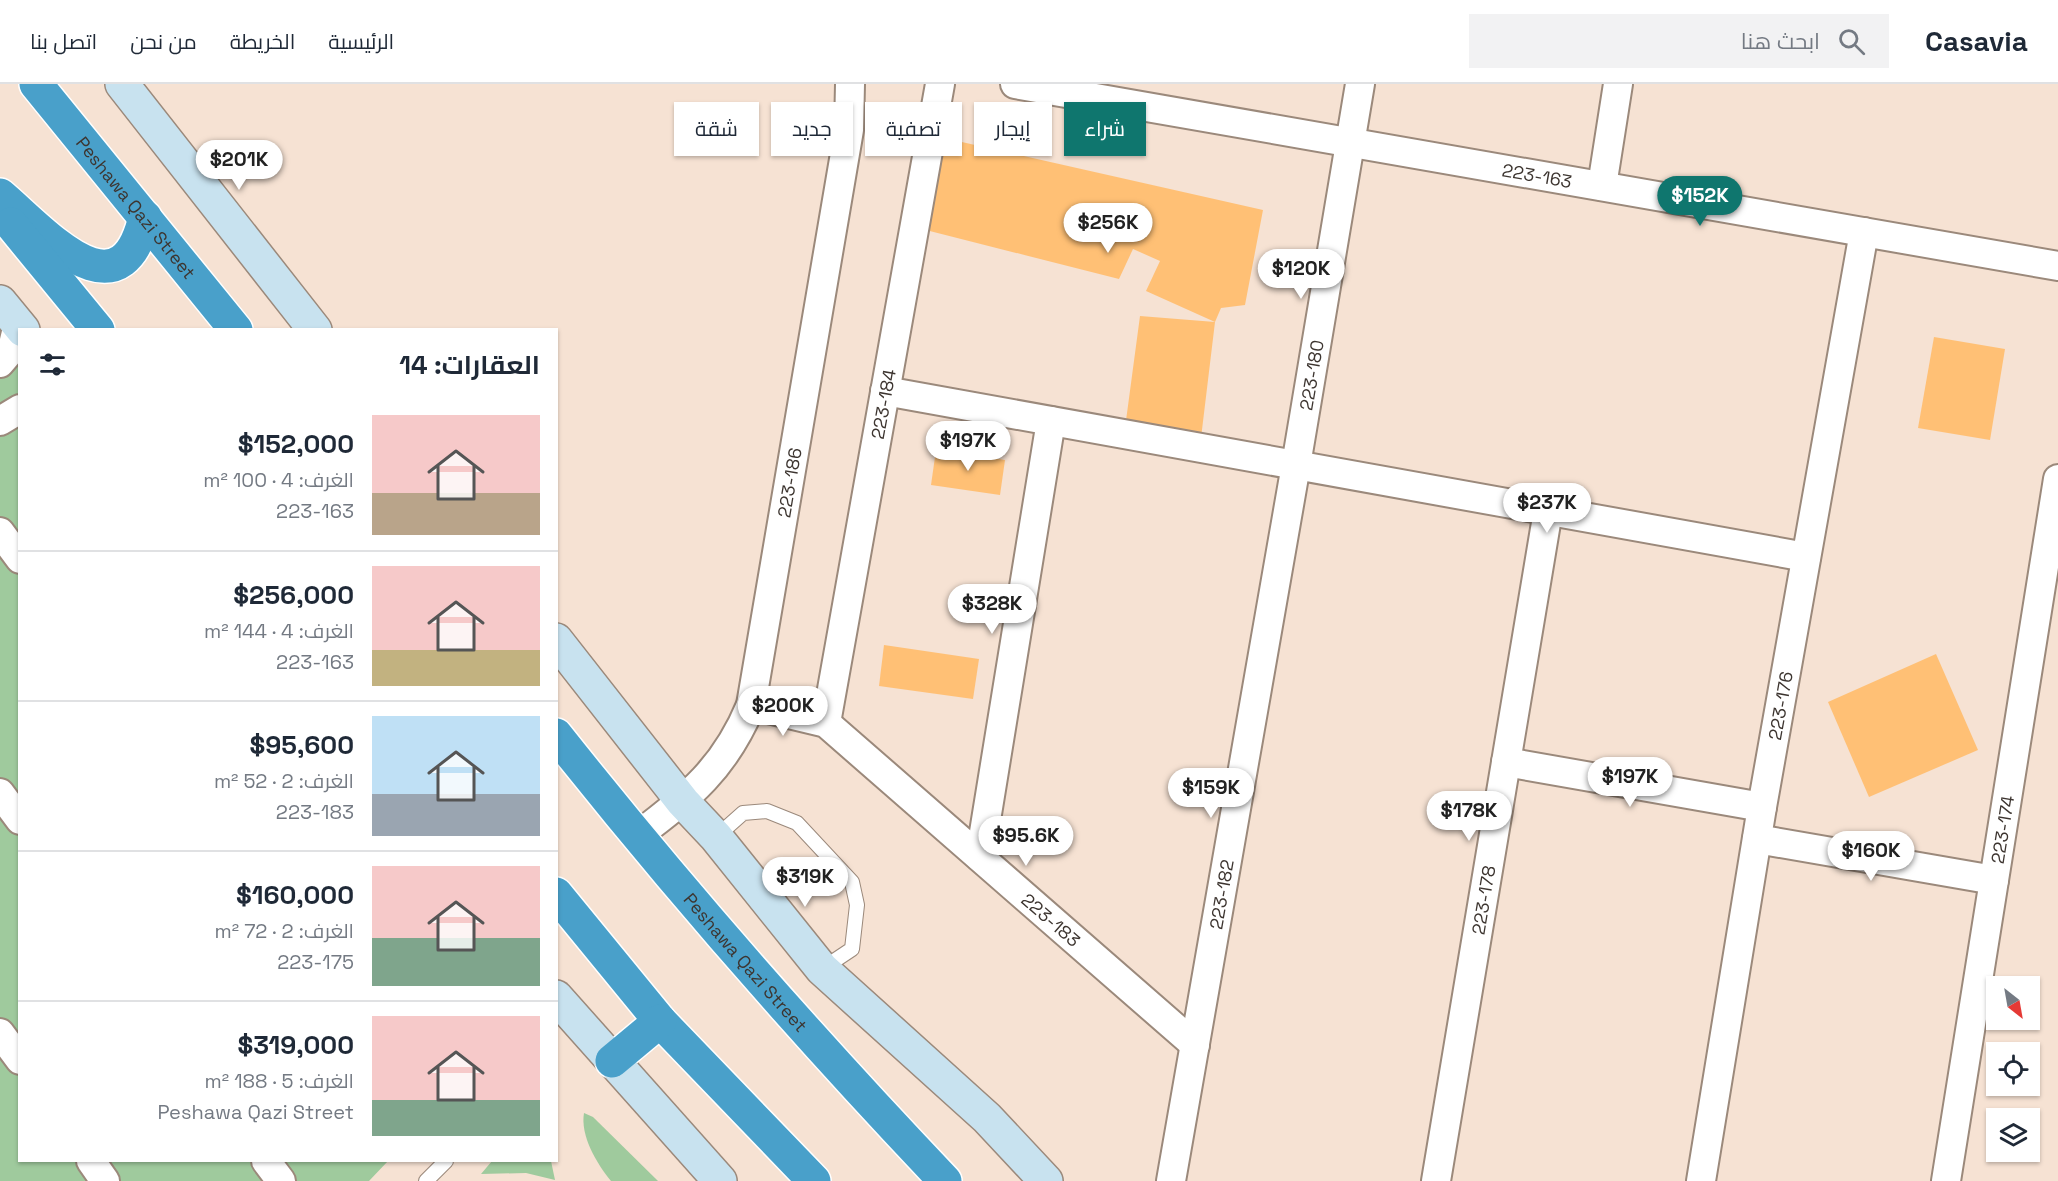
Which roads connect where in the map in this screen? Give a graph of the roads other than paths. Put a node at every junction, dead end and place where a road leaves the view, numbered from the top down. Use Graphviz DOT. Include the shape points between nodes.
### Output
graph roads {
  1 [pos="36,84"];
  2 [pos="123,84"];
  3 [pos="850,84"];
  4 [pos="940,84"];
  5 [pos="1016,84"];
  6 [pos="1360,84"];
  7 [pos="1618,84"];
  8 [pos="1096,91"];
  9 [pos="1351,142"];
  10 [pos="1602,186"];
  11 [pos="0,195"];
  12 [pos="0,211"];
  13 [pos="145,217"];
  14 [pos="1864,232"];
  15 [pos="2058,266"];
  16 [pos="14,319"];
  17 [pos="96,328"];
  18 [pos="234,328"];
  19 [pos="313,328"];
  20 [pos="0,363"];
  21 [pos="885,390"];
  22 [pos="18,410"];
  23 [pos="0,421"];
  24 [pos="1051,421"];
  25 [pos="1296,465"];
  26 [pos="2058,479"];
  27 [pos="1548,511"];
  28 [pos="0,532"];
  29 [pos="2052,554"];
  30 [pos="18,556"];
  31 [pos="1806,558"];
  32 [pos="558,643"];
  33 [pos="751,705"];
  34 [pos="826,723"];
  35 [pos="558,737"];
  36 [pos="1506,762"];
  37 [pos="0,793"];
  38 [pos="683,802"];
  39 [pos="1762,807"];
  40 [pos="18,817"];
  41 [pos="637,836"];
  42 [pos="716,837"];
  43 [pos="1757,839"];
  44 [pos="980,858"];
  45 [pos="1994,880"];
  46 [pos="558,897"];
  47 [pos="822,969"];
  48 [pos="558,1002"];
  49 [pos="660,1021"];
  50 [pos="0,1033"];
  51 [pos="1195,1045"];
  52 [pos="18,1057"];
  53 [pos="612,1061"];
  54 [pos="92,1162"];
  55 [pos="267,1162"];
  56 [pos="445,1162"];
  57 [pos="105,1181"];
  58 [pos="280,1181"];
  59 [pos="426,1181"];
  60 [pos="720,1181"];
  61 [pos="814,1181"];
  62 [pos="945,1181"];
  63 [pos="1046,1181"];
  64 [pos="1171,1181"];
  65 [pos="1436,1181"];
  66 [pos="1701,1181"];
  67 [pos="1946,1181"];
  1 -- 13 [label="highway, Peshawa Qazi Street"];
  2 -- 19 [label="street"];
  3 -- 33 [label="street, 223-186" via="849,130"];
  4 -- 21 [label="street, 223-184"];
  5 -- 8 [label="street, 223-163"];
  6 -- 9 [label="street, 223-180"];
  7 -- 10 [label="street"];
  8 -- 9 [label="street, 223-163"];
  9 -- 10 [label="street, 223-163"];
  9 -- 25 [label="street, 223-180"];
  10 -- 14 [label="street, 223-163"];
  11 -- 13 [label="highway" via="74,258 99,268 115,266 130,254"];
  12 -- 17 [label="highway"];
  13 -- 18 [label="highway, Peshawa Qazi Street"];
  14 -- 15 [label="street, 223-163"];
  14 -- 31 [label="street, 223-176"];
  16 -- 20 [label="street" via="12,349"];
  21 -- 24 [label="street"];
  21 -- 34 [label="street, 223-184"];
  22 -- 23 [label="street"];
  24 -- 25 [label="street"];
  24 -- 44 [label="street"];
  25 -- 27 [label="street"];
  25 -- 51 [label="street, 223-182"];
  26 -- 29 [label="street, 223-174"];
  27 -- 31 [label="street"];
  27 -- 36 [label="street, 223-178"];
  28 -- 30 [label="street"];
  29 -- 45 [label="street, 223-174"];
  31 -- 39 [label="street, 223-176"];
  32 -- 38 [label="street"];
  33 -- 34 [label="street"];
  33 -- 38 [label="street, 223-186" via="725,756"];
  34 -- 44 [label="street, 223-183"];
  35 -- 41 [label="highway, Peshawa Qazi Street"];
  36 -- 39 [label="street"];
  36 -- 65 [label="street, 223-178"];
  37 -- 40 [label="street"];
  38 -- 41 [label="street, 223-186"];
  38 -- 42 [label="street"];
  39 -- 43 [label="street, 223-176"];
  41 -- 62 [label="highway, Peshawa Qazi Street" via="846,1077"];
  42 -- 47 [label="street"];
  42 -- 47 [label="lane" via="742,813 767,811 797,823 852,882 857,905 852,949"];
  43 -- 45 [label="street"];
  43 -- 66 [label="street, 223-176"];
  44 -- 51 [label="street, 223-183"];
  45 -- 67 [label="street, 223-174"];
  46 -- 49 [label="highway"];
  47 -- 63 [label="street" via="987,1118"];
  48 -- 53 [label="street"];
  49 -- 53 [label="highway"];
  49 -- 61 [label="highway"];
  50 -- 52 [label="street"];
  51 -- 64 [label="street, 223-182"];
  53 -- 60 [label="street"];
  54 -- 57 [label="street"];
  55 -- 58 [label="street"];
  56 -- 59 [label="lane"];
}
